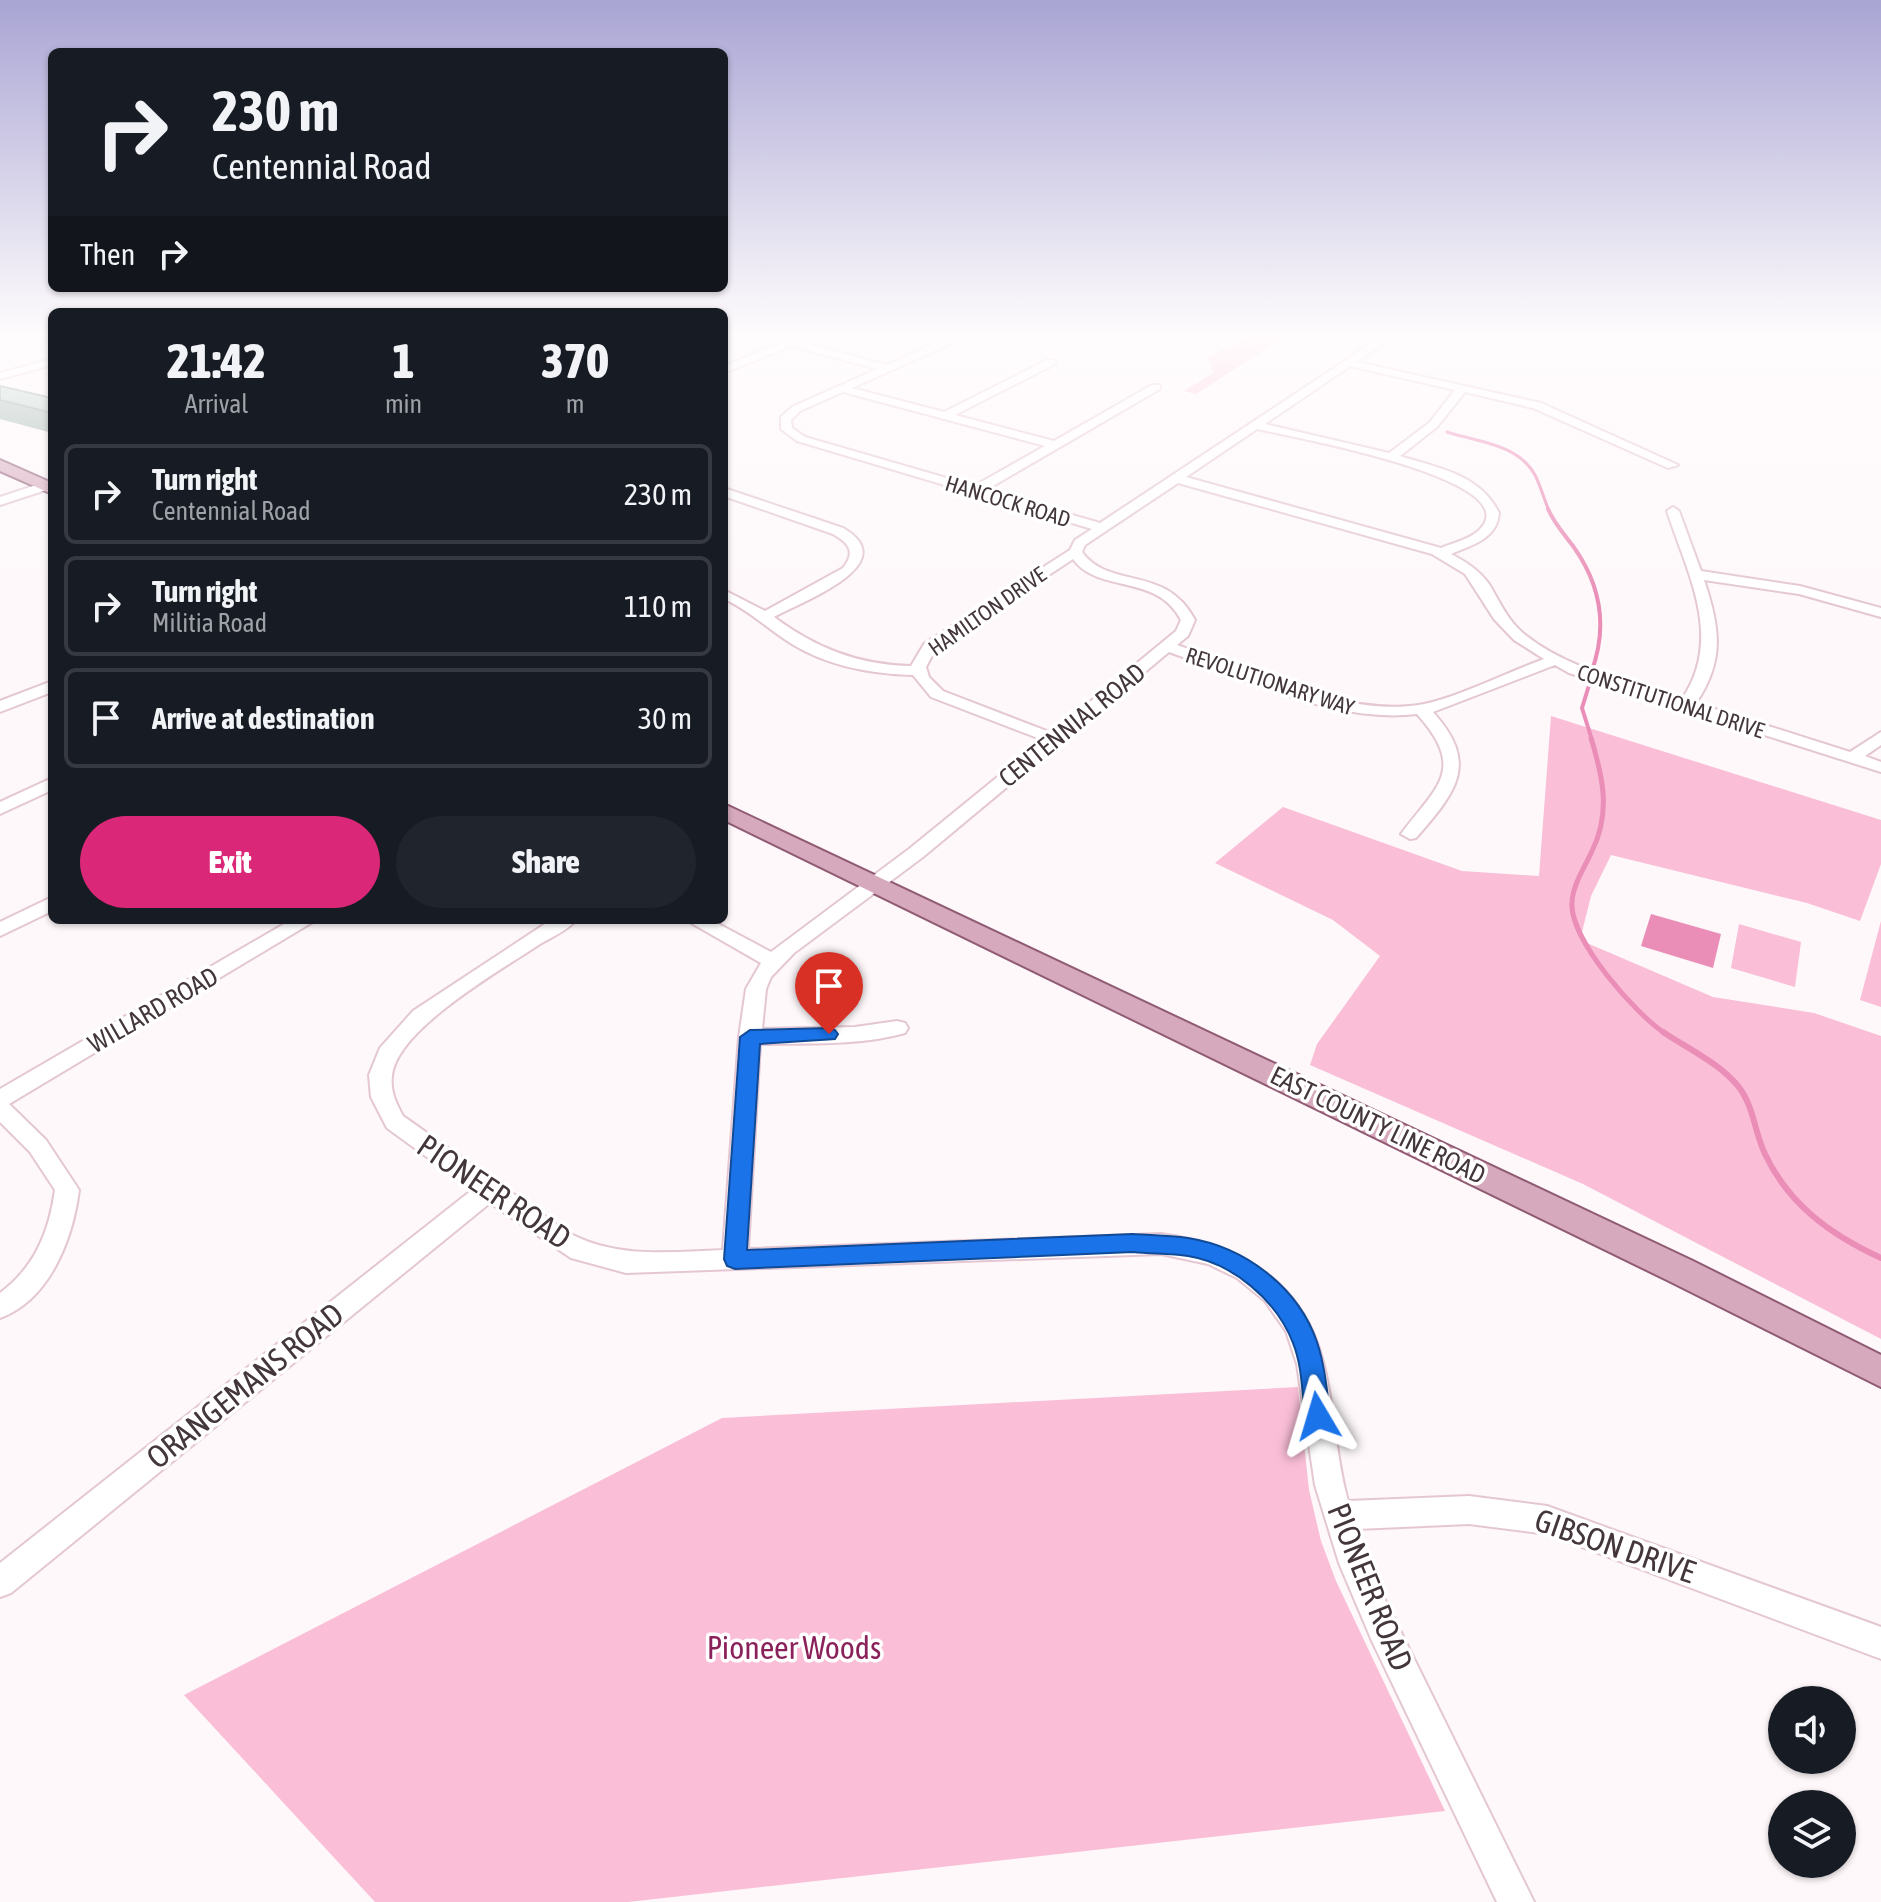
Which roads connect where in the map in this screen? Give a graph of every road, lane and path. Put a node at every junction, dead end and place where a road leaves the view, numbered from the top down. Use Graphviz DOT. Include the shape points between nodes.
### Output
graph roads {
  1 [pos="785,422"];
  2 [pos="967,422"];
  3 [pos="1095,422"];
  4 [pos="1264,422"];
  5 [pos="1435,422"];
  6 [pos="1579,422"];
  7 [pos="1258,426"];
  8 [pos="1055,445"];
  9 [pos="1391,457"];
  10 [pos="0,465"];
  11 [pos="1672,465"];
  12 [pos="1178,479"];
  13 [pos="48,488"];
  14 [pos="975,491"];
  15 [pos="728,493"];
  16 [pos="0,501"];
  17 [pos="1673,511"];
  18 [pos="1102,528"];
  19 [pos="1075,552"];
  20 [pos="1441,553"];
  21 [pos="1694,574"];
  22 [pos="728,595"];
  23 [pos="1881,613"];
  24 [pos="766,616"];
  25 [pos="1168,647"];
  26 [pos="1555,660"];
  27 [pos="919,671"];
  28 [pos="48,688"];
  29 [pos="0,707"];
  30 [pos="1685,707"];
  31 [pos="1422,710"];
  32 [pos="1881,737"];
  33 [pos="1054,739"];
  34 [pos="1852,758"];
  35 [pos="1881,767"];
  36 [pos="48,785"];
  37 [pos="0,809"];
  38 [pos="728,813"];
  39 [pos="1410,834"];
  40 [pos="872,884"];
  41 [pos="48,905"];
  42 [pos="299,924"];
  43 [pos="560,924"];
  44 [pos="703,924"];
  45 [pos="0,930"];
  46 [pos="772,961"];
  47 [pos="897,1028"];
  48 [pos="750,1037"];
  49 [pos="0,1099"];
  50 [pos="0,1109"];
  51 [pos="489,1190"];
  52 [pos="735,1259"];
  53 [pos="0,1307"];
  54 [pos="1881,1372"];
  55 [pos="1338,1516"];
  56 [pos="0,1582"];
  57 [pos="1881,1643"];
  58 [pos="1516,1902"];
  1 -- 14 [label="street, HANCOCK ROAD" via="801,439"];
  2 -- 8 [label="street"];
  3 -- 8 [label="street"];
  4 -- 7 [label="street"];
  5 -- 9 [label="street"];
  6 -- 11 [label="street"];
  7 -- 9 [label="street"];
  7 -- 12 [label="street"];
  8 -- 14 [label="street"];
  9 -- 20 [label="street" via="1459,479 1491,510 1492,524 1483,534"];
  10 -- 13 [label="main road"];
  12 -- 18 [label="street"];
  12 -- 20 [label="street, CONSTITUTIONAL DRIVE"];
  13 -- 16 [label="street"];
  14 -- 18 [label="street, HANCOCK ROAD"];
  15 -- 24 [label="street" via="838,531 850,538 859,554 841,576"];
  17 -- 21 [label="street"];
  18 -- 19 [label="street"];
  19 -- 25 [label="street, CENTENNIAL ROAD" via="1084,564 1153,587 1182,605 1187,627"];
  19 -- 27 [label="street, HAMILTON DRIVE" via="929,647"];
  20 -- 26 [label="street, CONSTITUTIONAL DRIVE" via="1479,580 1505,624"];
  21 -- 23 [label="street" via="1800,590"];
  21 -- 30 [label="street" via="1710,641 1705,673"];
  22 -- 24 [label="street"];
  24 -- 27 [label="street" via="806,645 849,662 887,671"];
  25 -- 31 [label="street, REVOLUTIONARY WAY" via="1335,705 1387,713"];
  25 -- 33 [label="street, CENTENNIAL ROAD"];
  26 -- 30 [label="street, CONSTITUTIONAL DRIVE"];
  26 -- 31 [label="street, REVOLUTIONARY WAY"];
  27 -- 33 [label="street, HAMILTON DRIVE" via="937,694"];
  28 -- 29 [label="street"];
  30 -- 34 [label="street, CONSTITUTIONAL DRIVE"];
  31 -- 39 [label="street" via="1447,739 1453,775 1443,797"];
  32 -- 34 [label="street"];
  33 -- 40 [label="street, CENTENNIAL ROAD"];
  34 -- 35 [label="street, CONSTITUTIONAL DRIVE"];
  36 -- 37 [label="street"];
  38 -- 40 [label="main road, EAST COUNTY LINE ROAD"];
  40 -- 46 [label="street, CENTENNIAL ROAD"];
  40 -- 54 [label="main road, EAST COUNTY LINE ROAD"];
  41 -- 45 [label="street"];
  42 -- 49 [label="street, WILLARD ROAD"];
  43 -- 51 [label="street, PIONEER ROAD" via="416,1019 383,1063 380,1094 395,1122"];
  44 -- 46 [label="street"];
  46 -- 48 [label="street, CENTENNIAL ROAD" via="756,989"];
  47 -- 48 [label="street"];
  48 -- 52 [label="street, CENTENNIAL ROAD"];
  50 -- 53 [label="street" via="42,1148 67,1190 60,1234 48,1257"];
  51 -- 52 [label="street, PIONEER ROAD" via="558,1239 603,1259"];
  51 -- 56 [label="street, ORANGEMANS ROAD"];
  52 -- 55 [label="street, PIONEER ROAD" via="1133,1243 1189,1247 1219,1256 1268,1287 1304,1339"];
  55 -- 57 [label="street, GIBSON DRIVE" via="1481,1508 1517,1512"];
  55 -- 58 [label="street, PIONEER ROAD" via="1361,1581"];
}
